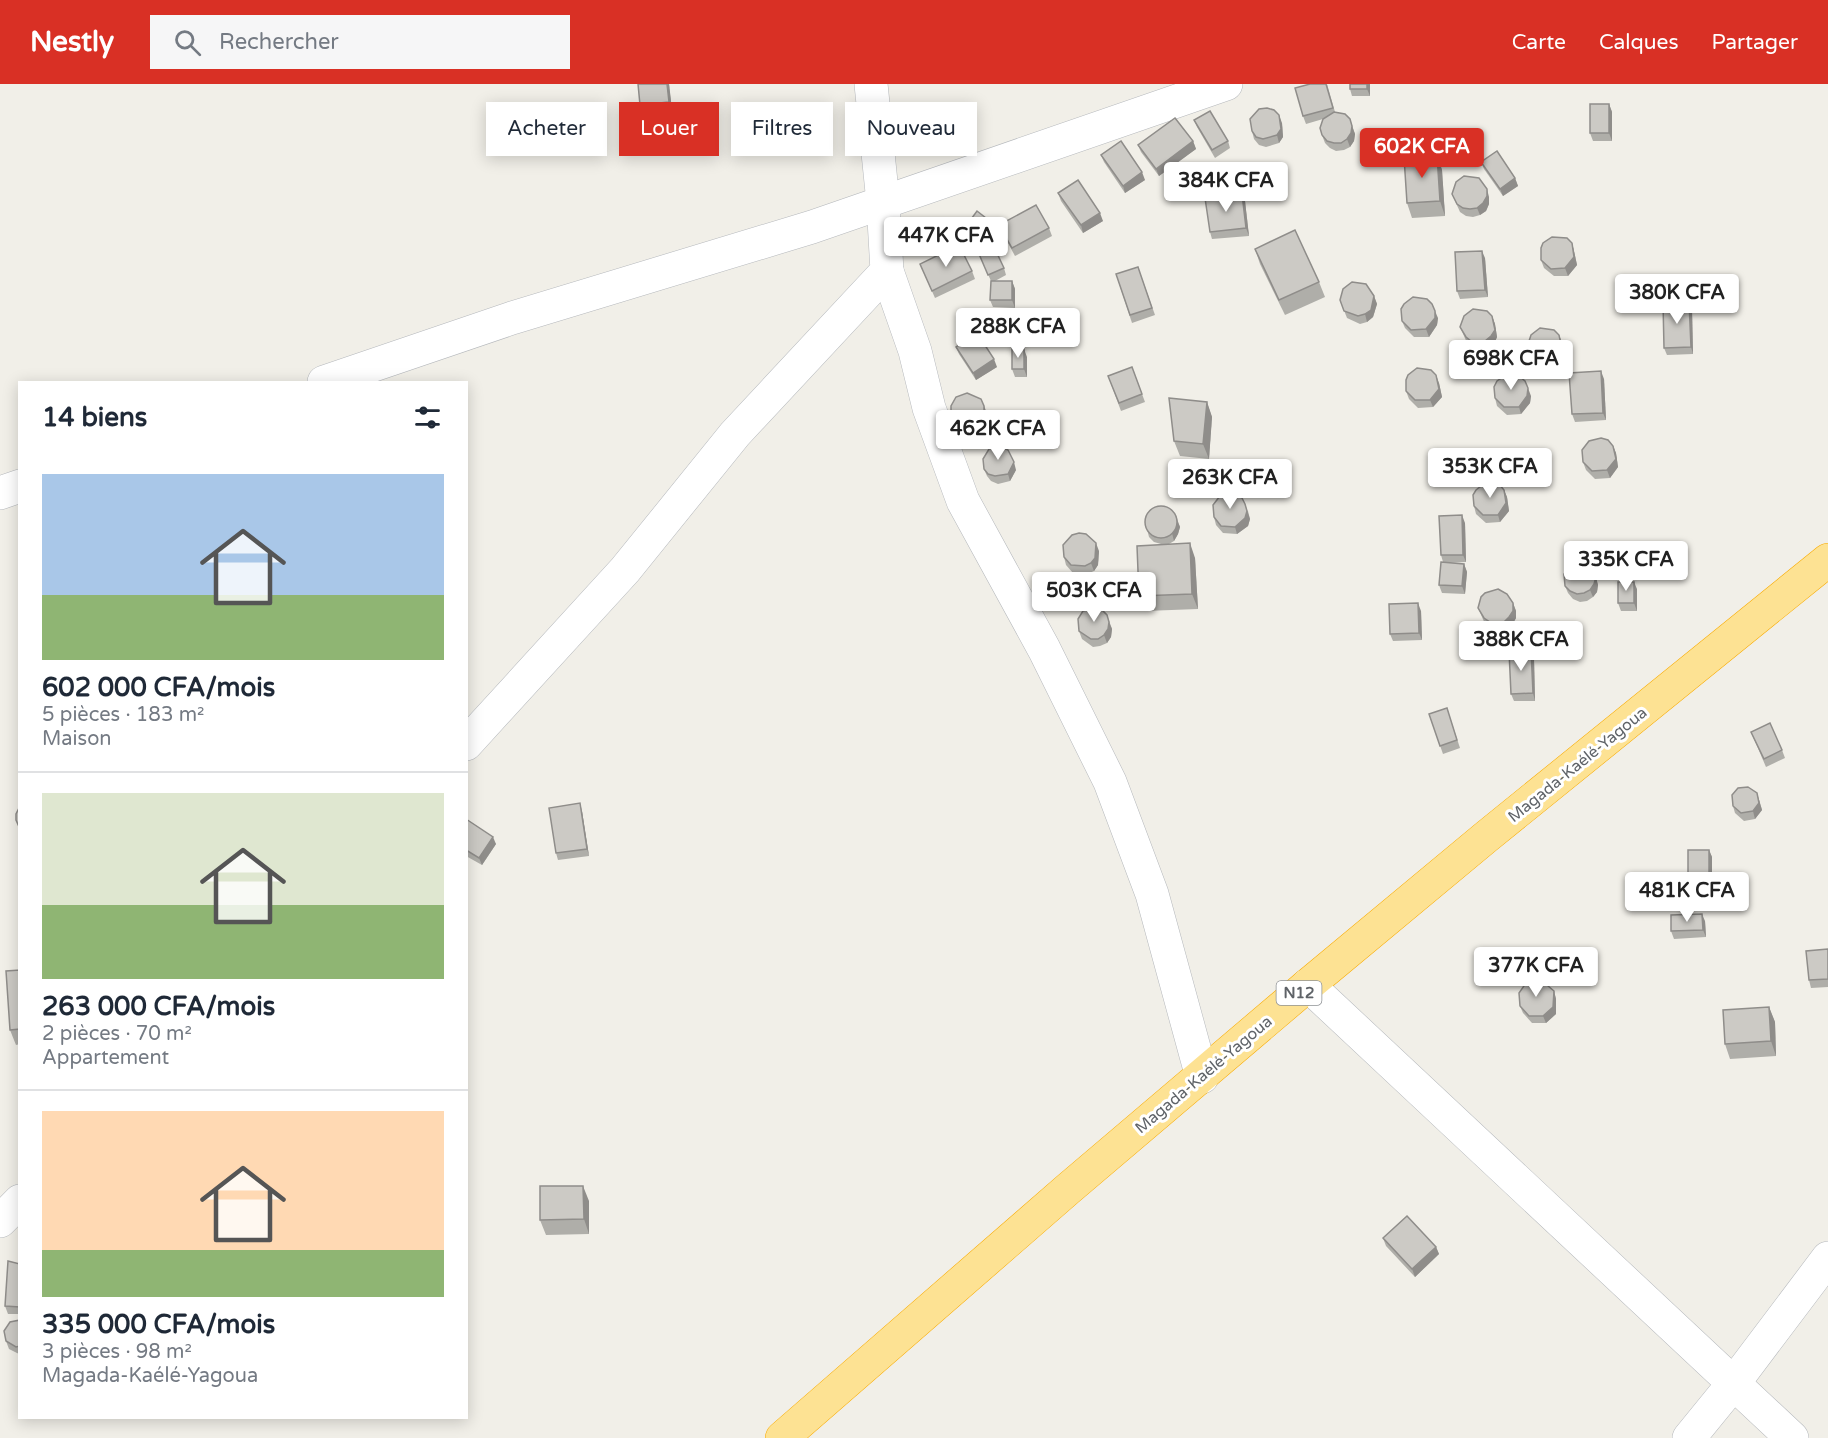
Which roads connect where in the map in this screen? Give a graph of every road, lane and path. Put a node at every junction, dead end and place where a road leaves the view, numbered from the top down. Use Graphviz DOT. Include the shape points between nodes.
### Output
graph roads {
  1 [pos="871,84"];
  2 [pos="1226,84"];
  3 [pos="883,202"];
  4 [pos="887,271"];
  5 [pos="327,381"];
  6 [pos="18,487"];
  7 [pos="0,493"];
  8 [pos="1828,560"];
  9 [pos="468,742"];
  10 [pos="1308,985"];
  11 [pos="1202,1077"];
  12 [pos="18,1204"];
  13 [pos="0,1221"];
  14 [pos="1828,1258"];
  15 [pos="1732,1384"];
  16 [pos="782,1438"];
  17 [pos="1689,1438"];
  18 [pos="1792,1438"];
  1 -- 3 [label="street"];
  2 -- 3 [label="street"];
  3 -- 4 [label="street"];
  3 -- 5 [label="street" via="512,318"];
  4 -- 9 [label="street" via="735,434 625,570"];
  4 -- 11 [label="street" via="915,351 929,408 963,501 1044,649 1110,782 1152,894"];
  6 -- 7 [label="street"];
  8 -- 10 [label="highway, Magada-Kaélé-Yagoua / N12"];
  10 -- 11 [label="highway, Magada-Kaélé-Yagoua / N12"];
  10 -- 15 [label="street"];
  11 -- 16 [label="highway, Magada-Kaélé-Yagoua / N12"];
  12 -- 13 [label="street"];
  14 -- 15 [label="street"];
  15 -- 17 [label="street"];
  15 -- 18 [label="street"];
}
